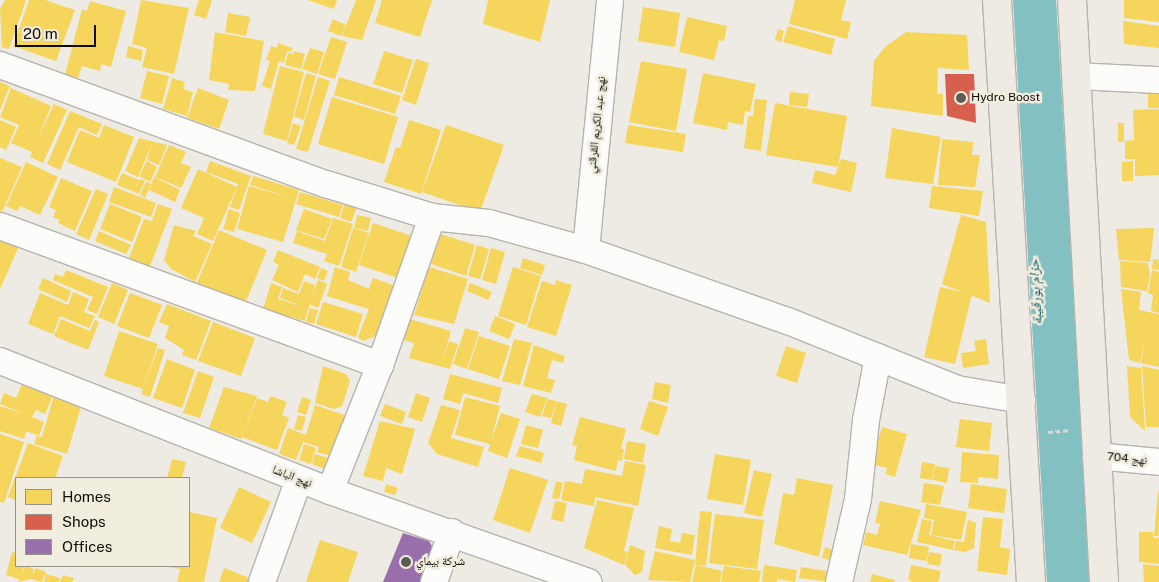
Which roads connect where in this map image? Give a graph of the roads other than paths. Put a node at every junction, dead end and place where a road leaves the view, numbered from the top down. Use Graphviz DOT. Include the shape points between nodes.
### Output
graph roads {
  1 [pos="610,0"];
  2 [pos="997,0"];
  3 [pos="1072,0"];
  4 [pos="0,65"];
  5 [pos="1076,76"];
  6 [pos="1159,80"];
  7 [pos="432,217"];
  8 [pos="0,226"];
  9 [pos="586,250"];
  10 [pos="878,357"];
  11 [pos="0,360"];
  12 [pos="380,364"];
  13 [pos="1022,400"];
  14 [pos="1096,456"];
  15 [pos="1159,462"];
  16 [pos="299,479"];
  17 [pos="330,491"];
  18 [pos="452,532"];
  19 [pos="561,577"];
  20 [pos="262,582"];
  21 [pos="434,582"];
  22 [pos="588,582"];
  23 [pos="839,582"];
  24 [pos="1031,582"];
  25 [pos="1104,582"];
  1 -- 9 [label="street, نهج عبد الكريم القرقني"];
  2 -- 13 [label="highway"];
  3 -- 5 [label="highway"];
  4 -- 7 [label="street" via="152,123"];
  5 -- 6 [label="street"];
  5 -- 14 [label="highway"];
  7 -- 9 [label="street" via="489,223"];
  7 -- 12 [label="street"];
  8 -- 12 [label="street"];
  9 -- 10 [label="street" via="788,321"];
  10 -- 13 [label="street" via="957,389"];
  10 -- 23 [label="street" via="866,420 858,499"];
  11 -- 16 [label="street, نهج الباشا"];
  12 -- 17 [label="street"];
  13 -- 24 [label="highway"];
  14 -- 15 [label="street, نهج 704"];
  14 -- 25 [label="highway"];
  16 -- 17 [label="street, نهج الباشا"];
  16 -- 20 [label="street"];
  17 -- 18 [label="street, نهج الباشا"];
  18 -- 19 [label="street, نهج الباشا"];
  18 -- 21 [label="street"];
  19 -- 22 [label="street, نهج الباشا"];
}
